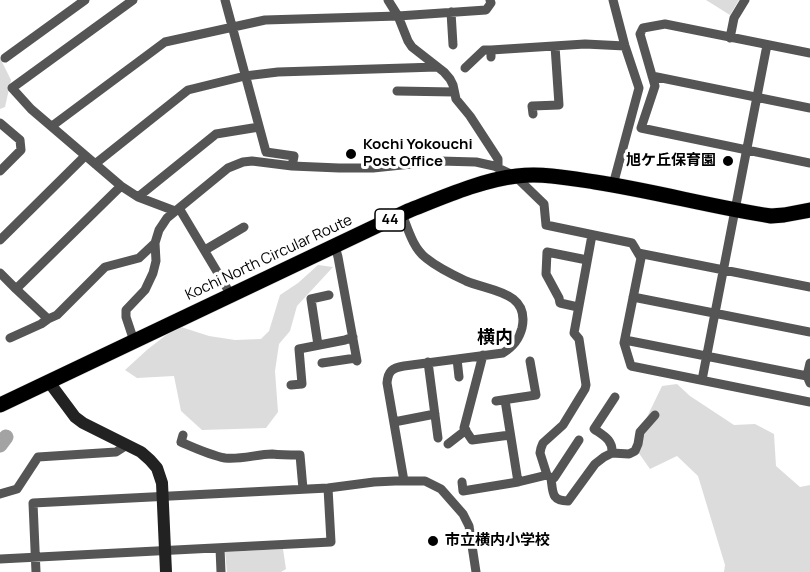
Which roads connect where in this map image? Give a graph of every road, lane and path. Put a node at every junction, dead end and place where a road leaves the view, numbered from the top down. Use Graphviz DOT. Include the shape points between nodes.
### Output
graph roads {
  1 [pos="85,0"];
  2 [pos="225,0"];
  3 [pos="388,0"];
  4 [pos="490,0"];
  5 [pos="613,0"];
  6 [pos="745,0"];
  7 [pos="130,1"];
  8 [pos="451,12"];
  9 [pos="398,16"];
  10 [pos="232,27"];
  11 [pos="730,38"];
  12 [pos="453,45"];
  13 [pos="767,45"];
  14 [pos="555,46"];
  15 [pos="625,46"];
  16 [pos="810,53"];
  17 [pos="5,58"];
  18 [pos="437,67"];
  19 [pos="465,68"];
  20 [pos="245,76"];
  21 [pos="652,76"];
  22 [pos="397,91"];
  23 [pos="454,92"];
  24 [pos="757,97"];
  25 [pos="810,108"];
  26 [pos="533,114"];
  27 [pos="0,123"];
  28 [pos="52,126"];
  29 [pos="259,127"];
  30 [pos="747,150"];
  31 [pos="85,156"];
  32 [pos="810,163"];
  33 [pos="95,164"];
  34 [pos="292,165"];
  35 [pos="498,168"];
  36 [pos="0,171"];
  37 [pos="515,176"];
  38 [pos="613,185"];
  39 [pos="121,186"];
  40 [pos="138,197"];
  41 [pos="177,210"];
  42 [pos="735,210"];
  43 [pos="810,210"];
  44 [pos="402,214"];
  45 [pos="244,227"];
  46 [pos="592,235"];
  47 [pos="0,240"];
  48 [pos="155,243"];
  49 [pos="335,246"];
  50 [pos="204,250"];
  51 [pos="638,253"];
  52 [pos="588,260"];
  53 [pos="723,270"];
  54 [pos="0,273"];
  55 [pos="810,287"];
  56 [pos="15,289"];
  57 [pos="231,295"];
  58 [pos="329,295"];
  59 [pos="633,297"];
  60 [pos="578,307"];
  61 [pos="715,313"];
  62 [pos="48,319"];
  63 [pos="810,332"];
  64 [pos="353,337"];
  65 [pos="10,338"];
  66 [pos="625,340"];
  67 [pos="134,341"];
  68 [pos="318,345"];
  69 [pos="483,355"];
  70 [pos="706,356"];
  71 [pos="457,359"];
  72 [pos="530,361"];
  73 [pos="428,362"];
  74 [pos="322,363"];
  75 [pos="810,363"];
  76 [pos="459,377"];
  77 [pos="702,380"];
  78 [pos="809,380"];
  79 [pos="49,382"];
  80 [pos="291,385"];
  81 [pos="615,397"];
  82 [pos="810,402"];
  83 [pos="0,405"];
  84 [pos="435,414"];
  85 [pos="655,415"];
  86 [pos="394,422"];
  87 [pos="466,430"];
  88 [pos="183,435"];
  89 [pos="510,435"];
  90 [pos="438,438"];
  91 [pos="579,440"];
  92 [pos="448,444"];
  93 [pos="127,445"];
  94 [pos="612,453"];
  95 [pos="549,477"];
  96 [pos="404,481"];
  97 [pos="462,482"];
  98 [pos="518,483"];
  99 [pos="328,488"];
  100 [pos="303,489"];
  101 [pos="0,494"];
  102 [pos="163,496"];
  103 [pos="220,548"];
  104 [pos="165,551"];
  105 [pos="35,557"];
  106 [pos="0,559"];
  107 [pos="36,572"];
  108 [pos="166,572"];
  109 [pos="221,572"];
  110 [pos="476,572"];
  1 -- 17 [label="street"];
  2 -- 10 [label="street"];
  3 -- 9 [label="street"];
  4 -- 8 [label="street" via="486,10"];
  5 -- 15 [label="street"];
  6 -- 11 [label="street" via="734,18"];
  7 -- 28 [label="street" via="12,88"];
  8 -- 9 [label="street"];
  8 -- 12 [label="street"];
  9 -- 10 [label="street" via="265,20"];
  9 -- 18 [label="street" via="412,47"];
  10 -- 20 [label="street"];
  10 -- 28 [label="street" via="165,42"];
  11 -- 13 [label="street"];
  11 -- 21 [label="street" via="664,24 643,28 640,34"];
  13 -- 16 [label="street"];
  13 -- 24 [label="street"];
  14 -- 15 [label="street"];
  14 -- 19 [label="street" via="491,53 484,50"];
  14 -- 26 [label="street" via="559,105 532,106"];
  15 -- 38 [label="street" via="639,88"];
  18 -- 20 [label="street"];
  18 -- 23 [label="street" via="450,79"];
  20 -- 29 [label="street"];
  20 -- 33 [label="street" via="188,90"];
  21 -- 24 [label="street"];
  21 -- 30 [label="street" via="655,86 641,128"];
  22 -- 23 [label="street"];
  23 -- 35 [label="street" via="498,159"];
  24 -- 25 [label="street"];
  24 -- 30 [label="street"];
  27 -- 36 [label="street" via="20,140 21,150"];
  28 -- 31 [label="street"];
  29 -- 34 [label="street" via="266,152 294,156"];
  29 -- 40 [label="street" via="216,134"];
  30 -- 32 [label="street"];
  30 -- 42 [label="street"];
  31 -- 33 [label="street"];
  31 -- 47 [label="street"];
  33 -- 39 [label="street"];
  34 -- 35 [label="street" via="373,168 440,161 476,162"];
  34 -- 41 [label="street" via="252,161 234,165"];
  35 -- 37 [label="street"];
  37 -- 38 [label="main road, Kochi North Circular Route / 44" via="542,175"];
  37 -- 44 [label="main road, Kochi North Circular Route / 44" via="442,197"];
  37 -- 46 [label="street" via="544,204 546,225"];
  38 -- 42 [label="main road, Kochi North Circular Route / 44"];
  39 -- 40 [label="street"];
  39 -- 56 [label="street"];
  40 -- 41 [label="street"];
  41 -- 48 [label="street" via="162,224"];
  41 -- 50 [label="street"];
  42 -- 43 [label="main road, Kochi North Circular Route / 44" via="771,216"];
  42 -- 53 [label="street"];
  44 -- 49 [label="main road, Kochi North Circular Route / 44"];
  44 -- 69 [label="street" via="425,258 465,280 507,294 516,302 523,323 516,342 503,352"];
  45 -- 50 [label="street"];
  46 -- 51 [label="street" via="632,243"];
  46 -- 52 [label="street"];
  48 -- 62 [label="street" via="139,258 105,267 57,315"];
  48 -- 67 [label="street" via="153,273 145,290 126,310"];
  49 -- 57 [label="main road, Kochi North Circular Route / 44"];
  49 -- 64 [label="street"];
  50 -- 57 [label="street"];
  51 -- 53 [label="street"];
  51 -- 59 [label="street" via="641,258"];
  52 -- 60 [label="street"];
  52 -- 60 [label="street" via="548,252 546,274 560,303"];
  53 -- 55 [label="street"];
  53 -- 61 [label="street"];
  54 -- 56 [label="street"];
  56 -- 62 [label="street"];
  57 -- 67 [label="main road, Kochi North Circular Route / 44"];
  58 -- 68 [label="street" via="310,299"];
  59 -- 61 [label="street"];
  59 -- 66 [label="street"];
  60 -- 95 [label="street" via="573,333 579,339 586,385 562,424 543,443 540,453"];
  61 -- 63 [label="street"];
  61 -- 70 [label="street"];
  62 -- 65 [label="street"];
  64 -- 68 [label="street"];
  64 -- 74 [label="street" via="357,360"];
  66 -- 70 [label="street"];
  66 -- 77 [label="street" via="631,366"];
  67 -- 79 [label="main road, Kochi North Circular Route / 44"];
  68 -- 80 [label="street" via="299,349 302,384"];
  69 -- 71 [label="street"];
  69 -- 87 [label="street"];
  70 -- 77 [label="street"];
  70 -- 78 [label="street"];
  71 -- 73 [label="street"];
  71 -- 76 [label="street"];
  72 -- 89 [label="street" via="536,395 501,400"];
  73 -- 84 [label="street"];
  73 -- 86 [label="street" via="397,367 388,375"];
  75 -- 78 [label="street"];
  77 -- 82 [label="street"];
  79 -- 83 [label="main road, Kochi North Circular Route / 44"];
  79 -- 93 [label="street" via="75,417"];
  81 -- 94 [label="street" via="594,429 610,441"];
  84 -- 86 [label="street"];
  84 -- 90 [label="street"];
  85 -- 94 [label="street" via="640,432 634,451"];
  86 -- 96 [label="street"];
  87 -- 89 [label="street" via="472,440"];
  87 -- 92 [label="street"];
  88 -- 100 [label="street" via="180,442 226,458 300,455"];
  89 -- 98 [label="street"];
  91 -- 95 [label="street" via="554,478"];
  93 -- 101 [label="street" via="116,452 38,457 17,489"];
  93 -- 102 [label="street" via="157,468"];
  94 -- 95 [label="street" via="595,464 568,501 556,499"];
  95 -- 98 [label="street"];
  96 -- 99 [label="street"];
  96 -- 110 [label="street" via="425,482 441,489 463,514 469,526"];
  97 -- 98 [label="street" via="463,491"];
  99 -- 100 [label="street"];
  99 -- 103 [label="street" via="331,542"];
  100 -- 102 [label="street"];
  102 -- 104 [label="street"];
  102 -- 105 [label="street" via="33,503"];
  103 -- 104 [label="street"];
  103 -- 109 [label="street"];
  104 -- 105 [label="street"];
  104 -- 108 [label="street"];
  105 -- 106 [label="street"];
  105 -- 107 [label="street"];
}
